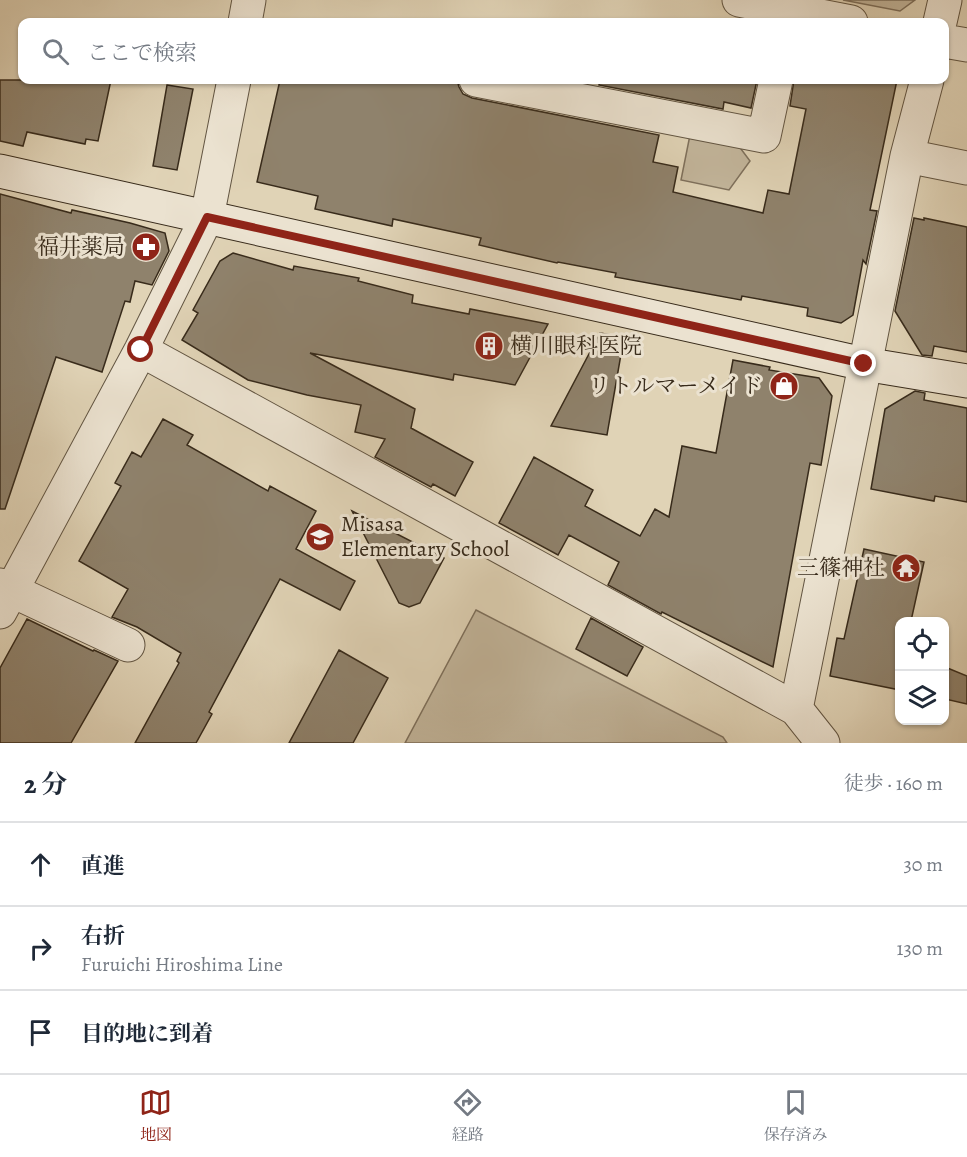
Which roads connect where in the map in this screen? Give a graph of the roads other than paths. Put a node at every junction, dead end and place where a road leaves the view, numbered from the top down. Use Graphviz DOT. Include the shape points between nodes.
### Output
graph roads {
  1 [pos="249,0"];
  2 [pos="738,0"];
  3 [pos="945,0"];
  4 [pos="790,17"];
  5 [pos="246,18"];
  6 [pos="941,18"];
  7 [pos="949,42"];
  8 [pos="967,45"];
  9 [pos="233,84"];
  10 [pos="497,84"];
  11 [pos="775,84"];
  12 [pos="926,84"];
  13 [pos="907,156"];
  14 [pos="967,168"];
  15 [pos="0,171"];
  16 [pos="207,217"];
  17 [pos="141,350"];
  18 [pos="864,364"];
  19 [pos="967,381"];
  20 [pos="4,596"];
  21 [pos="128,645"];
  22 [pos="796,709"];
  23 [pos="824,743"];
  1 -- 5 [label="street"];
  2 -- 4 [label="street"];
  3 -- 6 [label="street"];
  7 -- 8 [label="street"];
  9 -- 16 [label="street"];
  10 -- 11 [label="street" via="764,136"];
  12 -- 13 [label="street"];
  13 -- 14 [label="street"];
  13 -- 18 [label="street"];
  15 -- 16 [label="street"];
  16 -- 17 [label="street"];
  16 -- 18 [label="street"];
  17 -- 20 [label="street"];
  17 -- 22 [label="street"];
  18 -- 19 [label="street"];
  18 -- 22 [label="street"];
  20 -- 21 [label="street"];
  22 -- 23 [label="street"];
}
